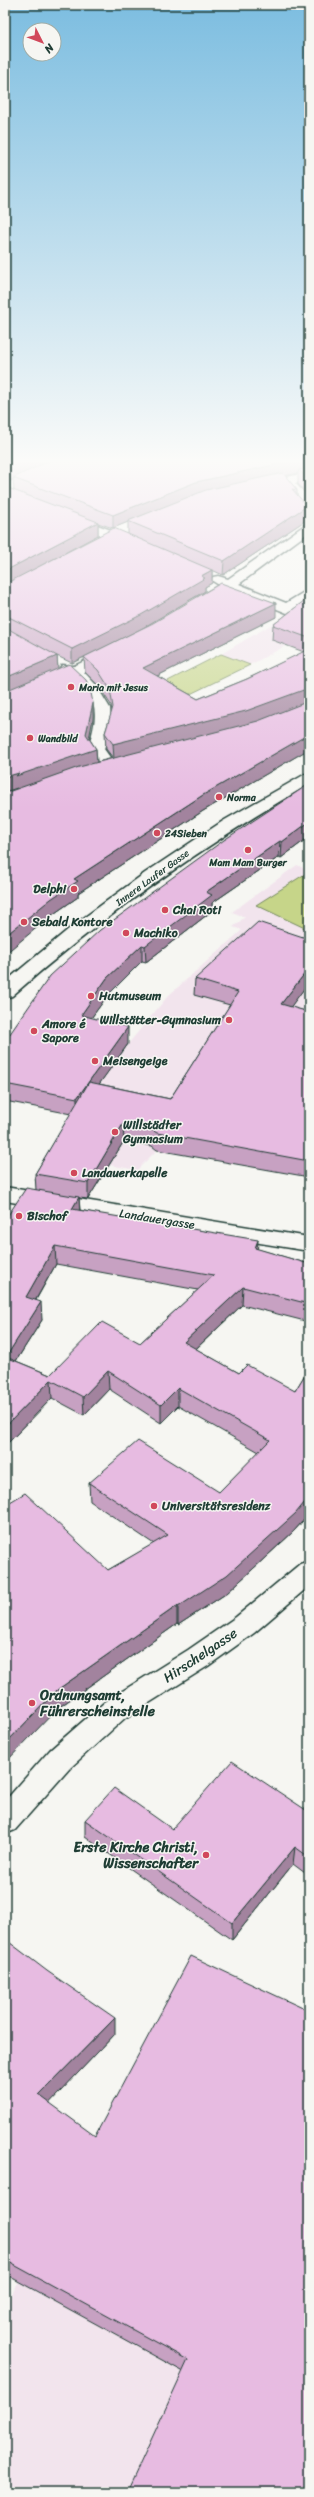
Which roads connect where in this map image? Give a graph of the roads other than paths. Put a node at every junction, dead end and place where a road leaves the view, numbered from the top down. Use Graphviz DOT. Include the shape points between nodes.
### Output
graph roads {
  1 [pos="207,576"];
  2 [pos="242,576"];
  3 [pos="229,585"];
  4 [pos="309,593"];
  5 [pos="189,609"];
  6 [pos="122,647"];
  7 [pos="53,660"];
  8 [pos="73,672"];
  9 [pos="5,700"];
  10 [pos="109,767"];
  11 [pos="309,777"];
  12 [pos="5,992"];
  13 [pos="5,1194"];
  14 [pos="309,1244"];
  15 [pos="309,1571"];
  16 [pos="5,1821"];
  1 -- 3 [label="street"];
  2 -- 3 [label="street"];
  3 -- 4 [label="street" via="287,608"];
  3 -- 5 [label="street"];
  6 -- 8 [label="street"];
  7 -- 8 [label="street"];
  8 -- 9 [label="street"];
  8 -- 10 [label="street" via="94,692 104,717 96,749"];
  11 -- 12 [label="street, Innere Laufer Gasse" via="224,826 158,871 70,938"];
  13 -- 14 [label="street, Landauergasse"];
  15 -- 16 [label="street, Hirschelgasse" via="245,1625 115,1710 60,1759"];
}
